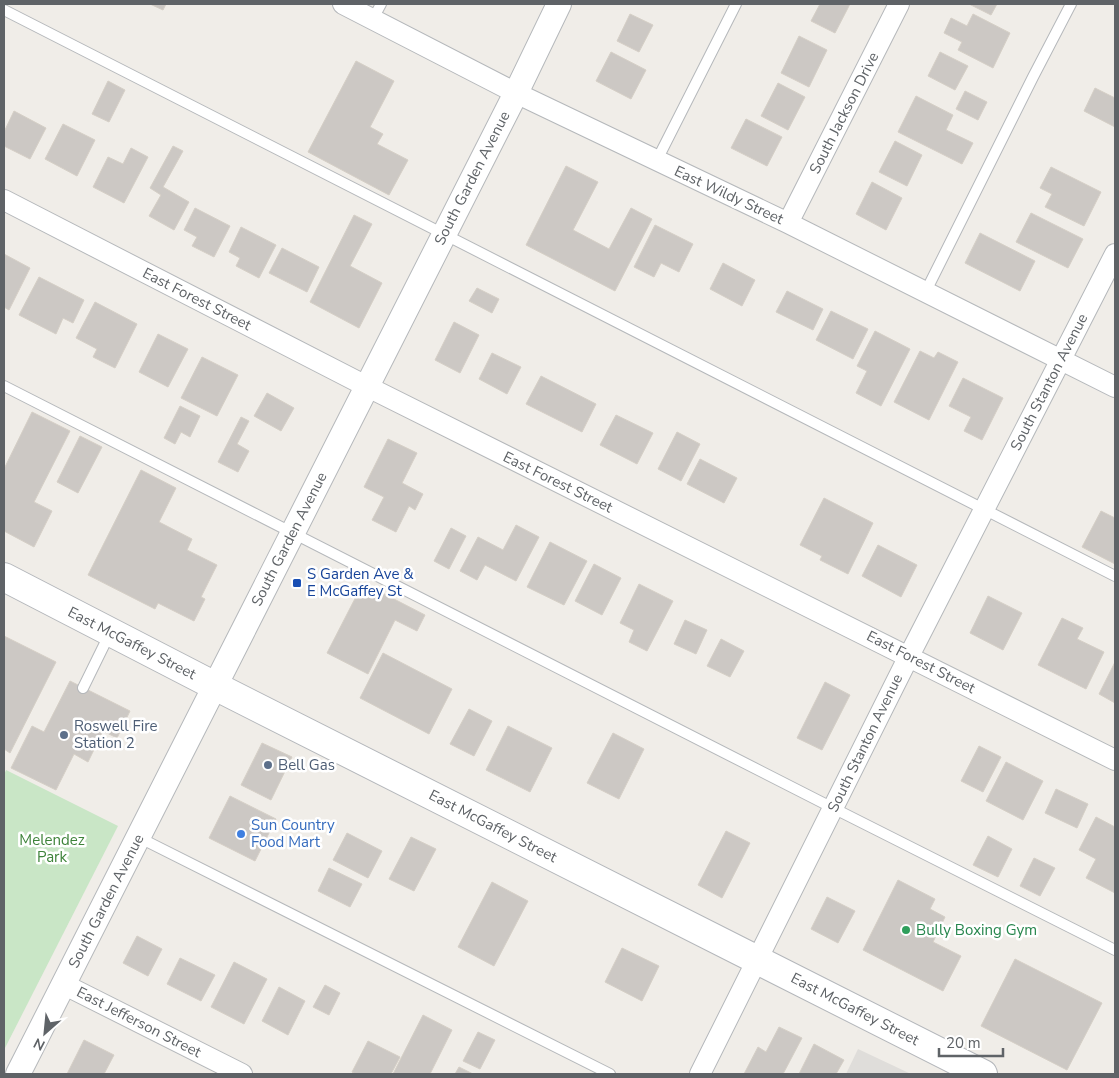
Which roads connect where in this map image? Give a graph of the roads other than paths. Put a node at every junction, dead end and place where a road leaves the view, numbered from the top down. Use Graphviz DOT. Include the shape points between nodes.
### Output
graph roads {
  1 [pos="343,4"];
  2 [pos="558,4"];
  3 [pos="736,4"];
  4 [pos="899,4"];
  5 [pos="1071,4"];
  6 [pos="4,10"];
  7 [pos="377,12"];
  8 [pos="516,93"];
  9 [pos="656,160"];
  10 [pos="4,200"];
  11 [pos="788,223"];
  12 [pos="444,234"];
  13 [pos="1115,254"];
  14 [pos="926,292"];
  15 [pos="1061,359"];
  16 [pos="4,386"];
  17 [pos="366,386"];
  18 [pos="1115,387"];
  19 [pos="984,510"];
  20 [pos="292,532"];
  21 [pos="1115,576"];
  22 [pos="4,577"];
  23 [pos="111,632"];
  24 [pos="909,656"];
  25 [pos="215,686"];
  26 [pos="83,688"];
  27 [pos="1115,760"];
  28 [pos="834,808"];
  29 [pos="138,837"];
  30 [pos="1115,950"];
  31 [pos="758,960"];
  32 [pos="64,984"];
  33 [pos="18,1074"];
  34 [pos="242,1074"];
  35 [pos="610,1074"];
  36 [pos="700,1074"];
  37 [pos="983,1074"];
  1 -- 7 [label="street, East Wildy Street"];
  2 -- 8 [label="street, South Garden Avenue"];
  3 -- 9 [label="lane"];
  4 -- 11 [label="street, South Jackson Drive"];
  5 -- 14 [label="lane"];
  6 -- 12 [label="lane"];
  7 -- 8 [label="street, East Wildy Street"];
  8 -- 9 [label="street, East Wildy Street"];
  8 -- 12 [label="street, South Garden Avenue"];
  9 -- 11 [label="street, East Wildy Street"];
  10 -- 17 [label="street, East Forest Street"];
  11 -- 14 [label="street, East Wildy Street"];
  12 -- 17 [label="street, South Garden Avenue"];
  12 -- 19 [label="lane"];
  13 -- 15 [label="street, South Stanton Avenue"];
  14 -- 15 [label="street, East Wildy Street"];
  15 -- 18 [label="street, East Wildy Street"];
  15 -- 19 [label="street, South Stanton Avenue"];
  16 -- 20 [label="lane"];
  17 -- 20 [label="street, South Garden Avenue"];
  17 -- 24 [label="street, East Forest Street"];
  19 -- 21 [label="lane"];
  19 -- 24 [label="street, South Stanton Avenue"];
  20 -- 25 [label="street, South Garden Avenue"];
  20 -- 28 [label="lane"];
  22 -- 23 [label="main road, East McGaffey Street"];
  23 -- 25 [label="main road, East McGaffey Street"];
  23 -- 26 [label="lane"];
  24 -- 27 [label="street, East Forest Street"];
  24 -- 28 [label="street, South Stanton Avenue"];
  25 -- 29 [label="street, South Garden Avenue"];
  25 -- 31 [label="main road, East McGaffey Street"];
  28 -- 30 [label="lane"];
  28 -- 31 [label="street, South Stanton Avenue"];
  29 -- 32 [label="street, South Garden Avenue"];
  29 -- 35 [label="lane"];
  31 -- 36 [label="street, South Stanton Avenue"];
  31 -- 37 [label="main road, East McGaffey Street"];
  32 -- 33 [label="street, South Garden Avenue"];
  32 -- 34 [label="street, East Jefferson Street"];
}
